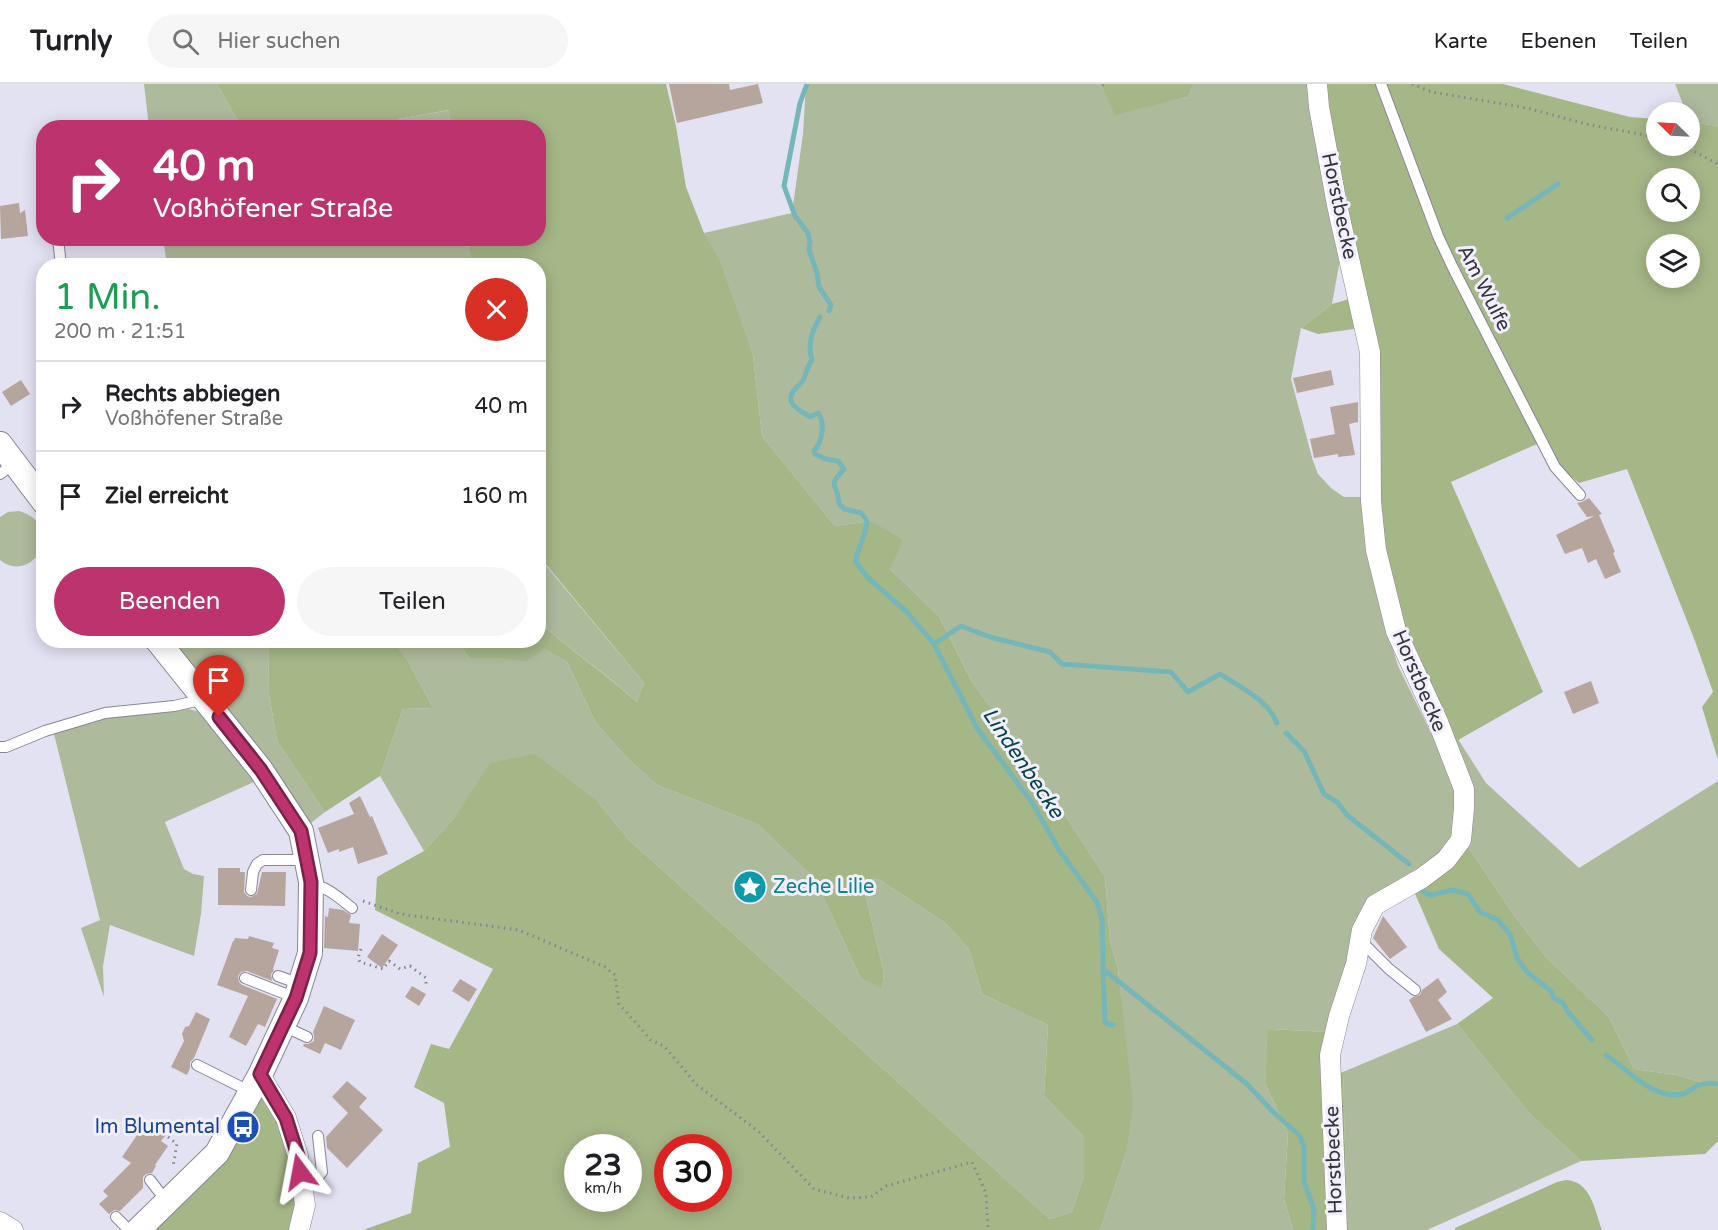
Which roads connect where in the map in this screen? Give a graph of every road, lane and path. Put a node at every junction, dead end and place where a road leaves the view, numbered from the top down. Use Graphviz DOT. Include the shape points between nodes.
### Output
graph roads {
  1 [pos="1317,84"];
  2 [pos="1381,84"];
  3 [pos="1412,84"];
  4 [pos="1646,135"];
  5 [pos="1700,154"];
  6 [pos="1718,164"];
  7 [pos="0,444"];
  8 [pos="7,469"];
  9 [pos="36,487"];
  10 [pos="1580,495"];
  11 [pos="164,648"];
  12 [pos="205,699"];
  13 [pos="0,747"];
  14 [pos="306,857"];
  15 [pos="321,888"];
  16 [pos="251,890"];
  17 [pos="352,908"];
  18 [pos="1360,939"];
  19 [pos="361,950"];
  20 [pos="278,976"];
  21 [pos="245,978"];
  22 [pos="426,984"];
  23 [pos="1415,990"];
  24 [pos="299,991"];
  25 [pos="283,1026"];
  26 [pos="307,1037"];
  27 [pos="197,1065"];
  28 [pos="256,1083"];
  29 [pos="318,1136"];
  30 [pos="168,1137"];
  31 [pos="150,1180"];
  32 [pos="303,1188"];
  33 [pos="164,1198"];
  34 [pos="116,1217"];
  35 [pos="0,1222"];
  36 [pos="13,1230"];
  37 [pos="129,1230"];
  38 [pos="138,1230"];
  39 [pos="299,1230"];
  40 [pos="988,1230"];
  41 [pos="1337,1230"];
  1 -- 18 [label="street, Horstbecke" via="1337,205 1370,352 1371,501 1376,550 1396,631 1464,789 1461,840 1446,860 1375,905"];
  2 -- 10 [label="lane, Am Wulfe" via="1453,268 1555,468"];
  3 -- 4 [label="path" via="1432,92 1527,108"];
  5 -- 6 [label="path"];
  7 -- 8 [label="street"];
  8 -- 9 [label="street"];
  11 -- 12 [label="street"];
  12 -- 13 [label="lane" via="105,713"];
  12 -- 14 [label="street" via="261,770 301,831"];
  14 -- 15 [label="street"];
  14 -- 16 [label="lane" via="263,860 253,872"];
  15 -- 17 [label="lane"];
  15 -- 24 [label="street"];
  15 -- 40 [label="path" via="400,914 519,930 605,967 615,975 619,1004 651,1040 664,1046 698,1085 759,1131 814,1189 849,1198 871,1197 886,1186 972,1162 986,1193"];
  18 -- 23 [label="lane"];
  18 -- 41 [label="street, Horstbecke" via="1330,1055"];
  19 -- 22 [label="path" via="360,962 383,969 389,961 399,969 410,966 426,978"];
  20 -- 24 [label="lane"];
  21 -- 24 [label="lane"];
  24 -- 25 [label="street"];
  25 -- 26 [label="lane"];
  25 -- 28 [label="street"];
  27 -- 28 [label="lane"];
  28 -- 32 [label="street" via="286,1118"];
  28 -- 33 [label="street" via="217,1153"];
  29 -- 32 [label="lane" via="322,1172 311,1186"];
  30 -- 33 [label="path" via="177,1144"];
  31 -- 33 [label="lane"];
  32 -- 39 [label="street" via="305,1205"];
  33 -- 38 [label="street"];
  34 -- 37 [label="lane"];
  35 -- 36 [label="street"];
}
